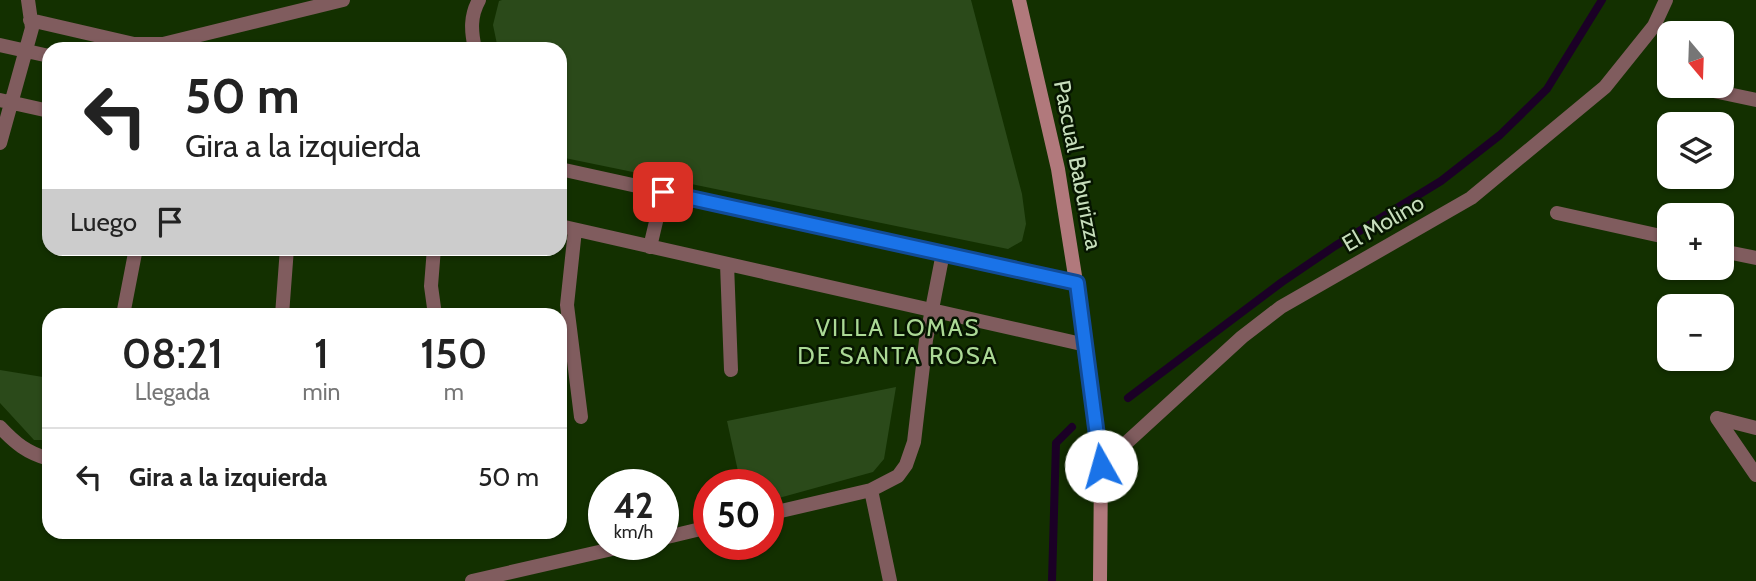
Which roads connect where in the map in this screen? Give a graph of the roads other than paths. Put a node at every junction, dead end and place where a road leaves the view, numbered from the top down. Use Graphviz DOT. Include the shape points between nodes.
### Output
graph roads {
  1 [pos="28,0"];
  2 [pos="343,0"];
  3 [pos="480,0"];
  4 [pos="1019,0"];
  5 [pos="1666,0"];
  6 [pos="30,20"];
  7 [pos="125,42"];
  8 [pos="171,42"];
  9 [pos="474,42"];
  10 [pos="0,45"];
  11 [pos="25,51"];
  12 [pos="42,55"];
  13 [pos="1734,95"];
  14 [pos="1756,100"];
  15 [pos="5,101"];
  16 [pos="42,109"];
  17 [pos="0,143"];
  18 [pos="567,171"];
  19 [pos="663,192"];
  20 [pos="1557,213"];
  21 [pos="567,228"];
  22 [pos="1657,236"];
  23 [pos="650,247"];
  24 [pos="943,253"];
  25 [pos="1734,253"];
  26 [pos="134,256"];
  27 [pos="286,256"];
  28 [pos="433,256"];
  29 [pos="1756,258"];
  30 [pos="727,264"];
  31 [pos="1077,283"];
  32 [pos="124,308"];
  33 [pos="283,308"];
  34 [pos="434,308"];
  35 [pos="932,311"];
  36 [pos="1086,345"];
  37 [pos="731,370"];
  38 [pos="581,418"];
  39 [pos="0,426"];
  40 [pos="1756,428"];
  41 [pos="42,457"];
  42 [pos="1101,466"];
  43 [pos="1756,475"];
  44 [pos="871,490"];
  45 [pos="784,510"];
  46 [pos="588,555"];
  47 [pos="472,581"];
  48 [pos="890,581"];
  49 [pos="1100,581"];
  1 -- 6 [label="street"];
  2 -- 8 [label="street"];
  3 -- 9 [label="street" via="472,12"];
  4 -- 31 [label="main road, Pascual Baburizza" via="1058,169"];
  5 -- 42 [label="street, El Molino" via="1654,26 1605,87 1471,198 1281,307"];
  6 -- 7 [label="street"];
  6 -- 11 [label="street"];
  10 -- 11 [label="street"];
  11 -- 12 [label="street"];
  11 -- 15 [label="street"];
  13 -- 14 [label="street"];
  15 -- 16 [label="street"];
  15 -- 17 [label="street"];
  18 -- 19 [label="street"];
  19 -- 23 [label="street"];
  19 -- 24 [label="street"];
  20 -- 22 [label="street"];
  21 -- 23 [label="street"];
  21 -- 38 [label="street" via="567,305"];
  23 -- 30 [label="street"];
  24 -- 31 [label="street"];
  24 -- 35 [label="street"];
  25 -- 29 [label="street"];
  26 -- 32 [label="street"];
  27 -- 33 [label="street"];
  28 -- 34 [label="street" via="430,286"];
  30 -- 35 [label="street"];
  30 -- 37 [label="street"];
  31 -- 36 [label="main road, Pascual Baburizza"];
  35 -- 36 [label="street"];
  35 -- 44 [label="street" via="914,442 898,475"];
  36 -- 42 [label="main road, Pascual Baburizza"];
  39 -- 41 [label="street" via="29,453"];
  40 -- 43 [label="street" via="1717,418"];
  42 -- 49 [label="main road, Pascual Baburizza"];
  44 -- 45 [label="street"];
  44 -- 48 [label="street"];
  46 -- 47 [label="street"];
}
